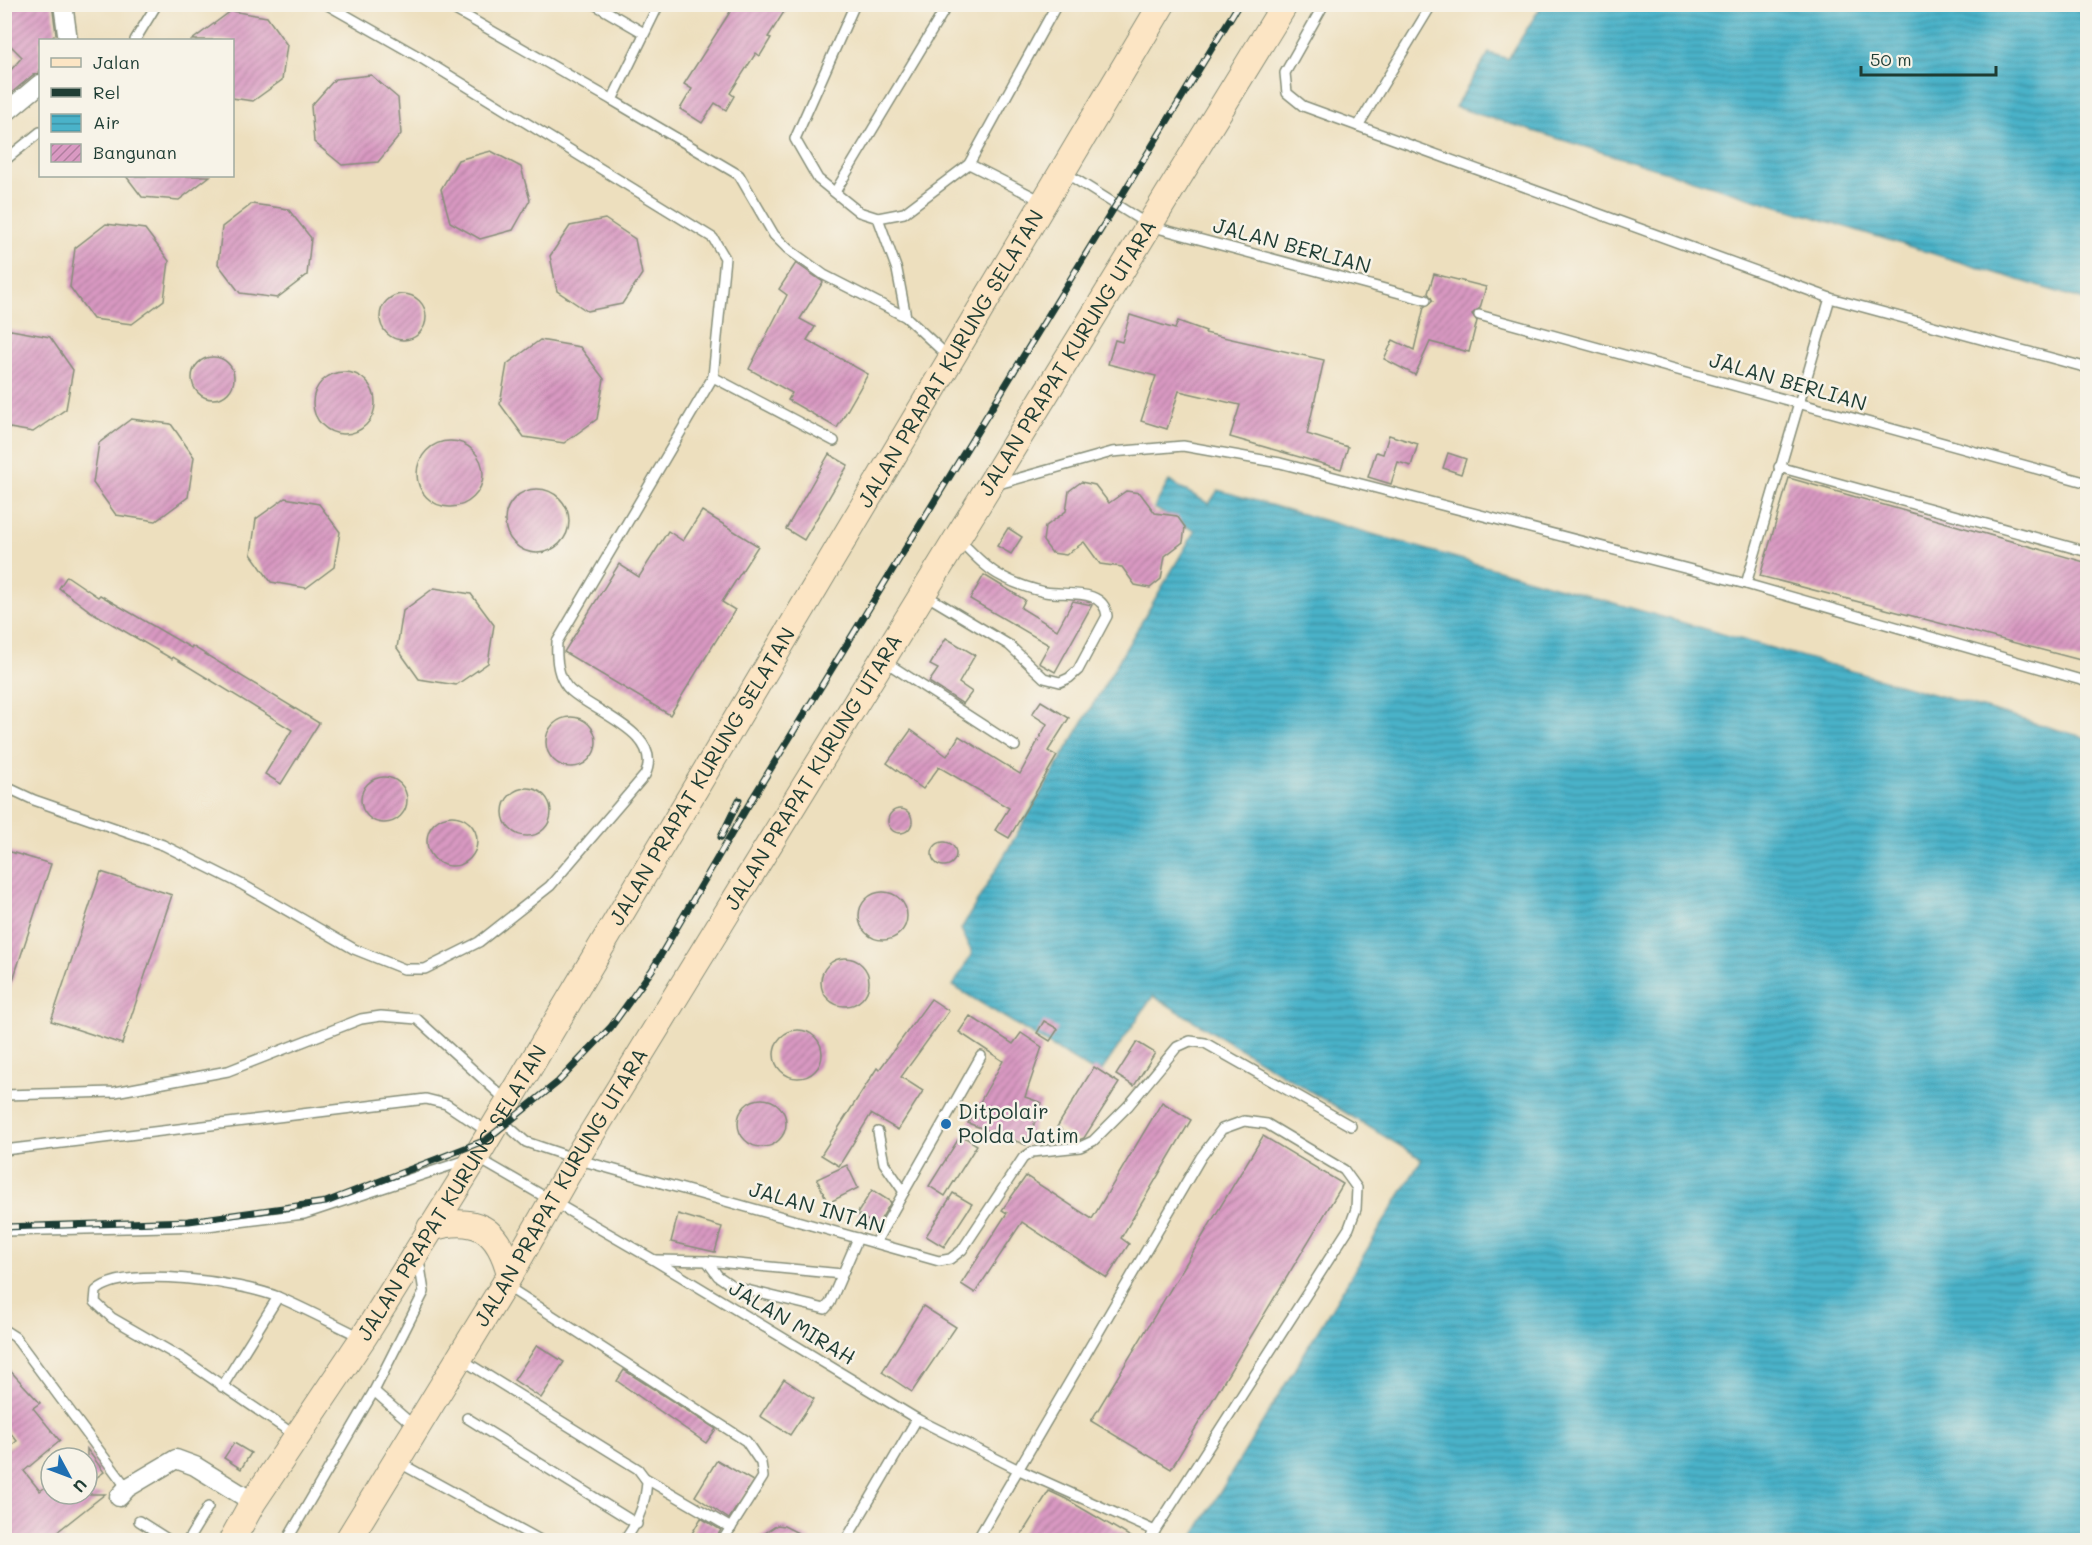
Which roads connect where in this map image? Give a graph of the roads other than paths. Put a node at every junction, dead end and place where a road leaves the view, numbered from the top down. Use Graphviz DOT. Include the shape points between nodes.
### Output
graph roads {
  1 [pos="63,4"];
  2 [pos="157,4"];
  3 [pos="326,4"];
  4 [pos="445,4"];
  5 [pos="594,4"];
  6 [pos="659,4"];
  7 [pos="855,4"];
  8 [pos="948,4"];
  9 [pos="1057,4"];
  10 [pos="1162,4"];
  11 [pos="1285,4"];
  12 [pos="1324,4"];
  13 [pos="1432,4"];
  14 [pos="644,33"];
  15 [pos="68,39"];
  16 [pos="136,39"];
  17 [pos="39,85"];
  18 [pos="612,100"];
  19 [pos="4,114"];
  20 [pos="1358,126"];
  21 [pos="39,133"];
  22 [pos="4,161"];
  23 [pos="969,164"];
  24 [pos="1062,170"];
  25 [pos="835,192"];
  26 [pos="1043,202"];
  27 [pos="878,218"];
  28 [pos="1150,226"];
  29 [pos="1830,298"];
  30 [pos="1426,300"];
  31 [pos="1479,315"];
  32 [pos="906,317"];
  33 [pos="951,358"];
  34 [pos="2088,369"];
  35 [pos="713,377"];
  36 [pos="1798,403"];
  37 [pos="834,441"];
  38 [pos="1779,467"];
  39 [pos="2088,483"];
  40 [pos="988,487"];
  41 [pos="957,538"];
  42 [pos="2088,552"];
  43 [pos="1746,584"];
  44 [pos="923,594"];
  45 [pos="883,660"];
  46 [pos="2088,682"];
  47 [pos="1015,746"];
  48 [pos="4,786"];
  49 [pos="981,1056"];
  50 [pos="4,1095"];
  51 [pos="499,1118"];
  52 [pos="1351,1126"];
  53 [pos="878,1132"];
  54 [pos="4,1150"];
  55 [pos="476,1157"];
  56 [pos="576,1159"];
  57 [pos="904,1192"];
  58 [pos="552,1202"];
  59 [pos="4,1231"];
  60 [pos="424,1238"];
  61 [pos="858,1238"];
  62 [pos="875,1242"];
  63 [pos="654,1260"];
  64 [pos="707,1261"];
  65 [pos="842,1274"];
  66 [pos="507,1279"];
  67 [pos="278,1297"];
  68 [pos="4,1330"];
  69 [pos="363,1338"];
  70 [pos="459,1357"];
  71 [pos="222,1387"];
  72 [pos="374,1391"];
  73 [pos="467,1418"];
  74 [pos="917,1419"];
  75 [pos="416,1428"];
  76 [pos="298,1437"];
  77 [pos="396,1461"];
  78 [pos="1017,1469"];
  79 [pos="645,1478"];
  80 [pos="123,1493"];
  81 [pos="254,1502"];
  82 [pos="208,1507"];
  83 [pos="139,1521"];
  84 [pos="637,1524"];
  85 [pos="731,1528"];
  86 [pos="1155,1531"];
  87 [pos="169,1540"];
  88 [pos="188,1540"];
  89 [pos="232,1540"];
  90 [pos="287,1540"];
  91 [pos="348,1540"];
  92 [pos="540,1540"];
  93 [pos="625,1540"];
  94 [pos="723,1540"];
  95 [pos="846,1540"];
  96 [pos="977,1540"];
  97 [pos="1149,1540"];
  1 -- 15 [label="street"];
  2 -- 16 [label="lane"];
  3 -- 35 [label="lane" via="713,238 725,258"];
  4 -- 18 [label="lane"];
  5 -- 14 [label="lane"];
  6 -- 14 [label="lane"];
  7 -- 25 [label="lane" via="795,139 818,179"];
  8 -- 25 [label="lane"];
  9 -- 23 [label="lane"];
  10 -- 24 [label="street, JALAN PRAPAT KURUNG SELATAN"];
  11 -- 28 [label="street, JALAN PRAPAT KURUNG UTARA"];
  12 -- 20 [label="lane" via="1285,73 1287,93 1303,106"];
  13 -- 20 [label="lane"];
  14 -- 18 [label="lane"];
  17 -- 19 [label="street"];
  18 -- 32 [label="lane" via="739,175 774,235 788,249 824,275"];
  20 -- 29 [label="lane"];
  21 -- 22 [label="lane"];
  23 -- 26 [label="lane"];
  23 -- 27 [label="lane" via="904,213"];
  24 -- 26 [label="street, JALAN PRAPAT KURUNG SELATAN"];
  24 -- 28 [label="lane, JALAN BERLIAN"];
  25 -- 27 [label="lane" via="860,212"];
  26 -- 33 [label="street, JALAN PRAPAT KURUNG SELATAN"];
  27 -- 32 [label="lane" via="897,270"];
  28 -- 30 [label="lane, JALAN BERLIAN"];
  28 -- 40 [label="street, JALAN PRAPAT KURUNG UTARA"];
  29 -- 34 [label="lane"];
  29 -- 36 [label="lane"];
  31 -- 36 [label="lane, JALAN BERLIAN"];
  32 -- 33 [label="lane"];
  33 -- 51 [label="street, JALAN PRAPAT KURUNG SELATAN"];
  35 -- 37 [label="lane"];
  35 -- 48 [label="lane" via="557,642 560,675 569,689 626,727 648,749 650,765 550,886 479,942 424,969 404,969 354,949 243,885 163,845"];
  36 -- 38 [label="lane"];
  36 -- 39 [label="lane, JALAN BERLIAN"];
  38 -- 42 [label="lane"];
  38 -- 43 [label="lane"];
  40 -- 41 [label="street, JALAN PRAPAT KURUNG UTARA"];
  40 -- 43 [label="lane" via="1112,452 1184,446 1280,462"];
  41 -- 44 [label="street, JALAN PRAPAT KURUNG UTARA"];
  41 -- 44 [label="lane" via="1001,576 1043,592 1097,598 1106,608 1107,616 1078,670 1060,682 1044,678 1009,645"];
  43 -- 46 [label="lane"];
  44 -- 45 [label="street, JALAN PRAPAT KURUNG UTARA"];
  45 -- 47 [label="lane"];
  45 -- 56 [label="street, JALAN PRAPAT KURUNG UTARA"];
  49 -- 57 [label="lane"];
  50 -- 51 [label="lane" via="115,1092 228,1071 361,1019 381,1016 417,1019"];
  51 -- 54 [label="lane" via="426,1099"];
  51 -- 55 [label="street, JALAN PRAPAT KURUNG SELATAN"];
  51 -- 56 [label="lane, JALAN INTAN" via="526,1142"];
  52 -- 62 [label="lane, JALAN INTAN" via="1205,1043 1190,1041 1176,1047 1128,1106 1093,1141 1080,1148 1032,1152 1023,1158 962,1250 950,1259 939,1261"];
  53 -- 57 [label="lane" via="884,1163"];
  55 -- 58 [label="lane, JALAN MIRAH"];
  55 -- 59 [label="lane" via="304,1214 207,1226"];
  55 -- 60 [label="street, JALAN PRAPAT KURUNG SELATAN"];
  56 -- 58 [label="street, JALAN PRAPAT KURUNG UTARA"];
  56 -- 61 [label="lane, JALAN INTAN"];
  57 -- 62 [label="lane"];
  58 -- 63 [label="lane, JALAN MIRAH"];
  58 -- 66 [label="street, JALAN PRAPAT KURUNG UTARA"];
  60 -- 66 [label="street" via="454,1221 472,1224 494,1237 505,1252"];
  60 -- 69 [label="street, JALAN PRAPAT KURUNG SELATAN"];
  60 -- 72 [label="lane" via="424,1292"];
  61 -- 62 [label="lane, JALAN INTAN"];
  61 -- 65 [label="lane"];
  63 -- 64 [label="lane"];
  63 -- 74 [label="lane, JALAN MIRAH"];
  64 -- 65 [label="lane"];
  64 -- 65 [label="lane" via="718,1276 734,1287 819,1310 830,1303"];
  66 -- 70 [label="street, JALAN PRAPAT KURUNG UTARA"];
  66 -- 85 [label="lane" via="746,1441 761,1463 763,1477"];
  67 -- 69 [label="lane"];
  67 -- 71 [label="lane"];
  67 -- 71 [label="lane" via="242,1285 153,1277 111,1283 96,1291 95,1302 112,1318 185,1360"];
  68 -- 80 [label="lane" via="15,1337"];
  69 -- 76 [label="street, JALAN PRAPAT KURUNG SELATAN"];
  70 -- 75 [label="street, JALAN PRAPAT KURUNG UTARA"];
  70 -- 79 [label="lane" via="638,1469"];
  71 -- 76 [label="lane"];
  72 -- 75 [label="lane"];
  72 -- 90 [label="lane"];
  73 -- 84 [label="lane"];
  74 -- 78 [label="lane, JALAN MIRAH"];
  74 -- 95 [label="lane"];
  75 -- 77 [label="street, JALAN PRAPAT KURUNG UTARA"];
  76 -- 81 [label="street, JALAN PRAPAT KURUNG SELATAN"];
  77 -- 91 [label="street, JALAN PRAPAT KURUNG UTARA"];
  77 -- 92 [label="lane"];
  78 -- 86 [label="lane, JALAN MIRAH"];
  78 -- 86 [label="lane" via="1201,1156 1222,1129 1244,1121 1267,1124 1344,1170 1357,1188 1356,1209 1349,1228"];
  78 -- 96 [label="lane"];
  79 -- 84 [label="lane" via="646,1497"];
  79 -- 85 [label="lane"];
  80 -- 81 [label="street" via="176,1459 195,1466"];
  81 -- 89 [label="street, JALAN PRAPAT KURUNG SELATAN"];
  82 -- 88 [label="lane"];
  83 -- 87 [label="lane"];
  84 -- 93 [label="lane"];
  85 -- 94 [label="lane"];
  86 -- 97 [label="lane"];
}
